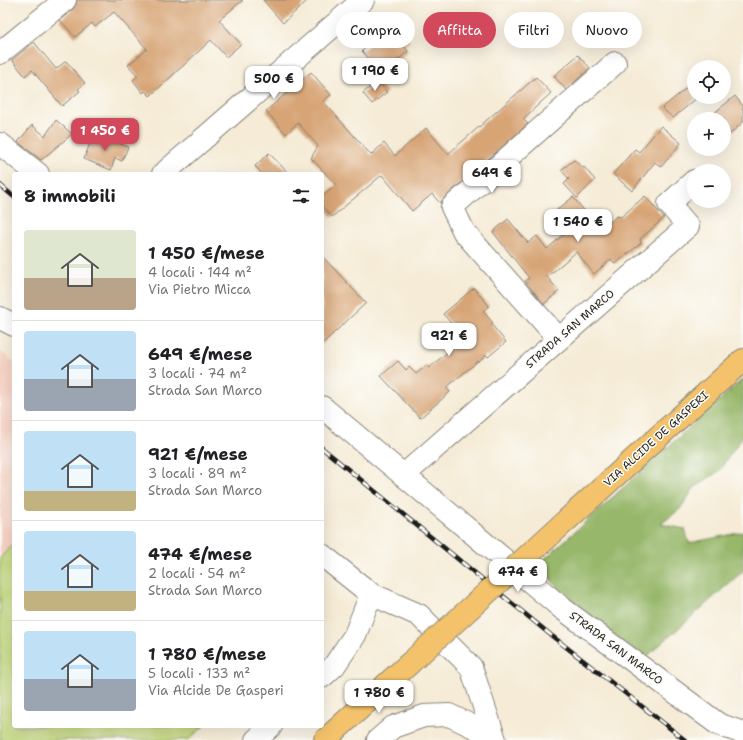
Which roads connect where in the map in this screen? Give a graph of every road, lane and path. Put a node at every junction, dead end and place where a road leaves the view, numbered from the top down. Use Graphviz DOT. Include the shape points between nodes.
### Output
graph roads {
  1 [pos="65,0"];
  2 [pos="363,0"];
  3 [pos="0,53"];
  4 [pos="614,63"];
  5 [pos="0,144"];
  6 [pos="35,172"];
  7 [pos="166,172"];
  8 [pos="687,187"];
  9 [pos="0,318"];
  10 [pos="12,324"];
  11 [pos="559,339"];
  12 [pos="743,360"];
  13 [pos="324,409"];
  14 [pos="404,475"];
  15 [pos="324,558"];
  16 [pos="371,594"];
  17 [pos="324,675"];
  18 [pos="269,728"];
  19 [pos="743,733"];
  20 [pos="494,738"];
  21 [pos="256,740"];
  22 [pos="325,740"];
  23 [pos="378,740"];
  1 -- 3 [label="street"];
  2 -- 7 [label="street"];
  4 -- 11 [label="street" via="452,207 464,232"];
  5 -- 6 [label="street"];
  8 -- 11 [label="street, STRADA SAN MARCO" via="669,204 688,226"];
  9 -- 10 [label="street"];
  11 -- 14 [label="street, STRADA SAN MARCO"];
  12 -- 22 [label="main road, VIA ALCIDE DE GASPERI, bridge"];
  13 -- 14 [label="street, STRADA SAN MARCO"];
  14 -- 19 [label="street, STRADA SAN MARCO" via="563,609 718,724"];
  15 -- 16 [label="street"];
  16 -- 17 [label="street" via="355,635 334,666"];
  16 -- 20 [label="street" via="419,615 471,667"];
  18 -- 21 [label="street"];
  20 -- 23 [label="street" via="449,715 424,716 393,727"];
}
